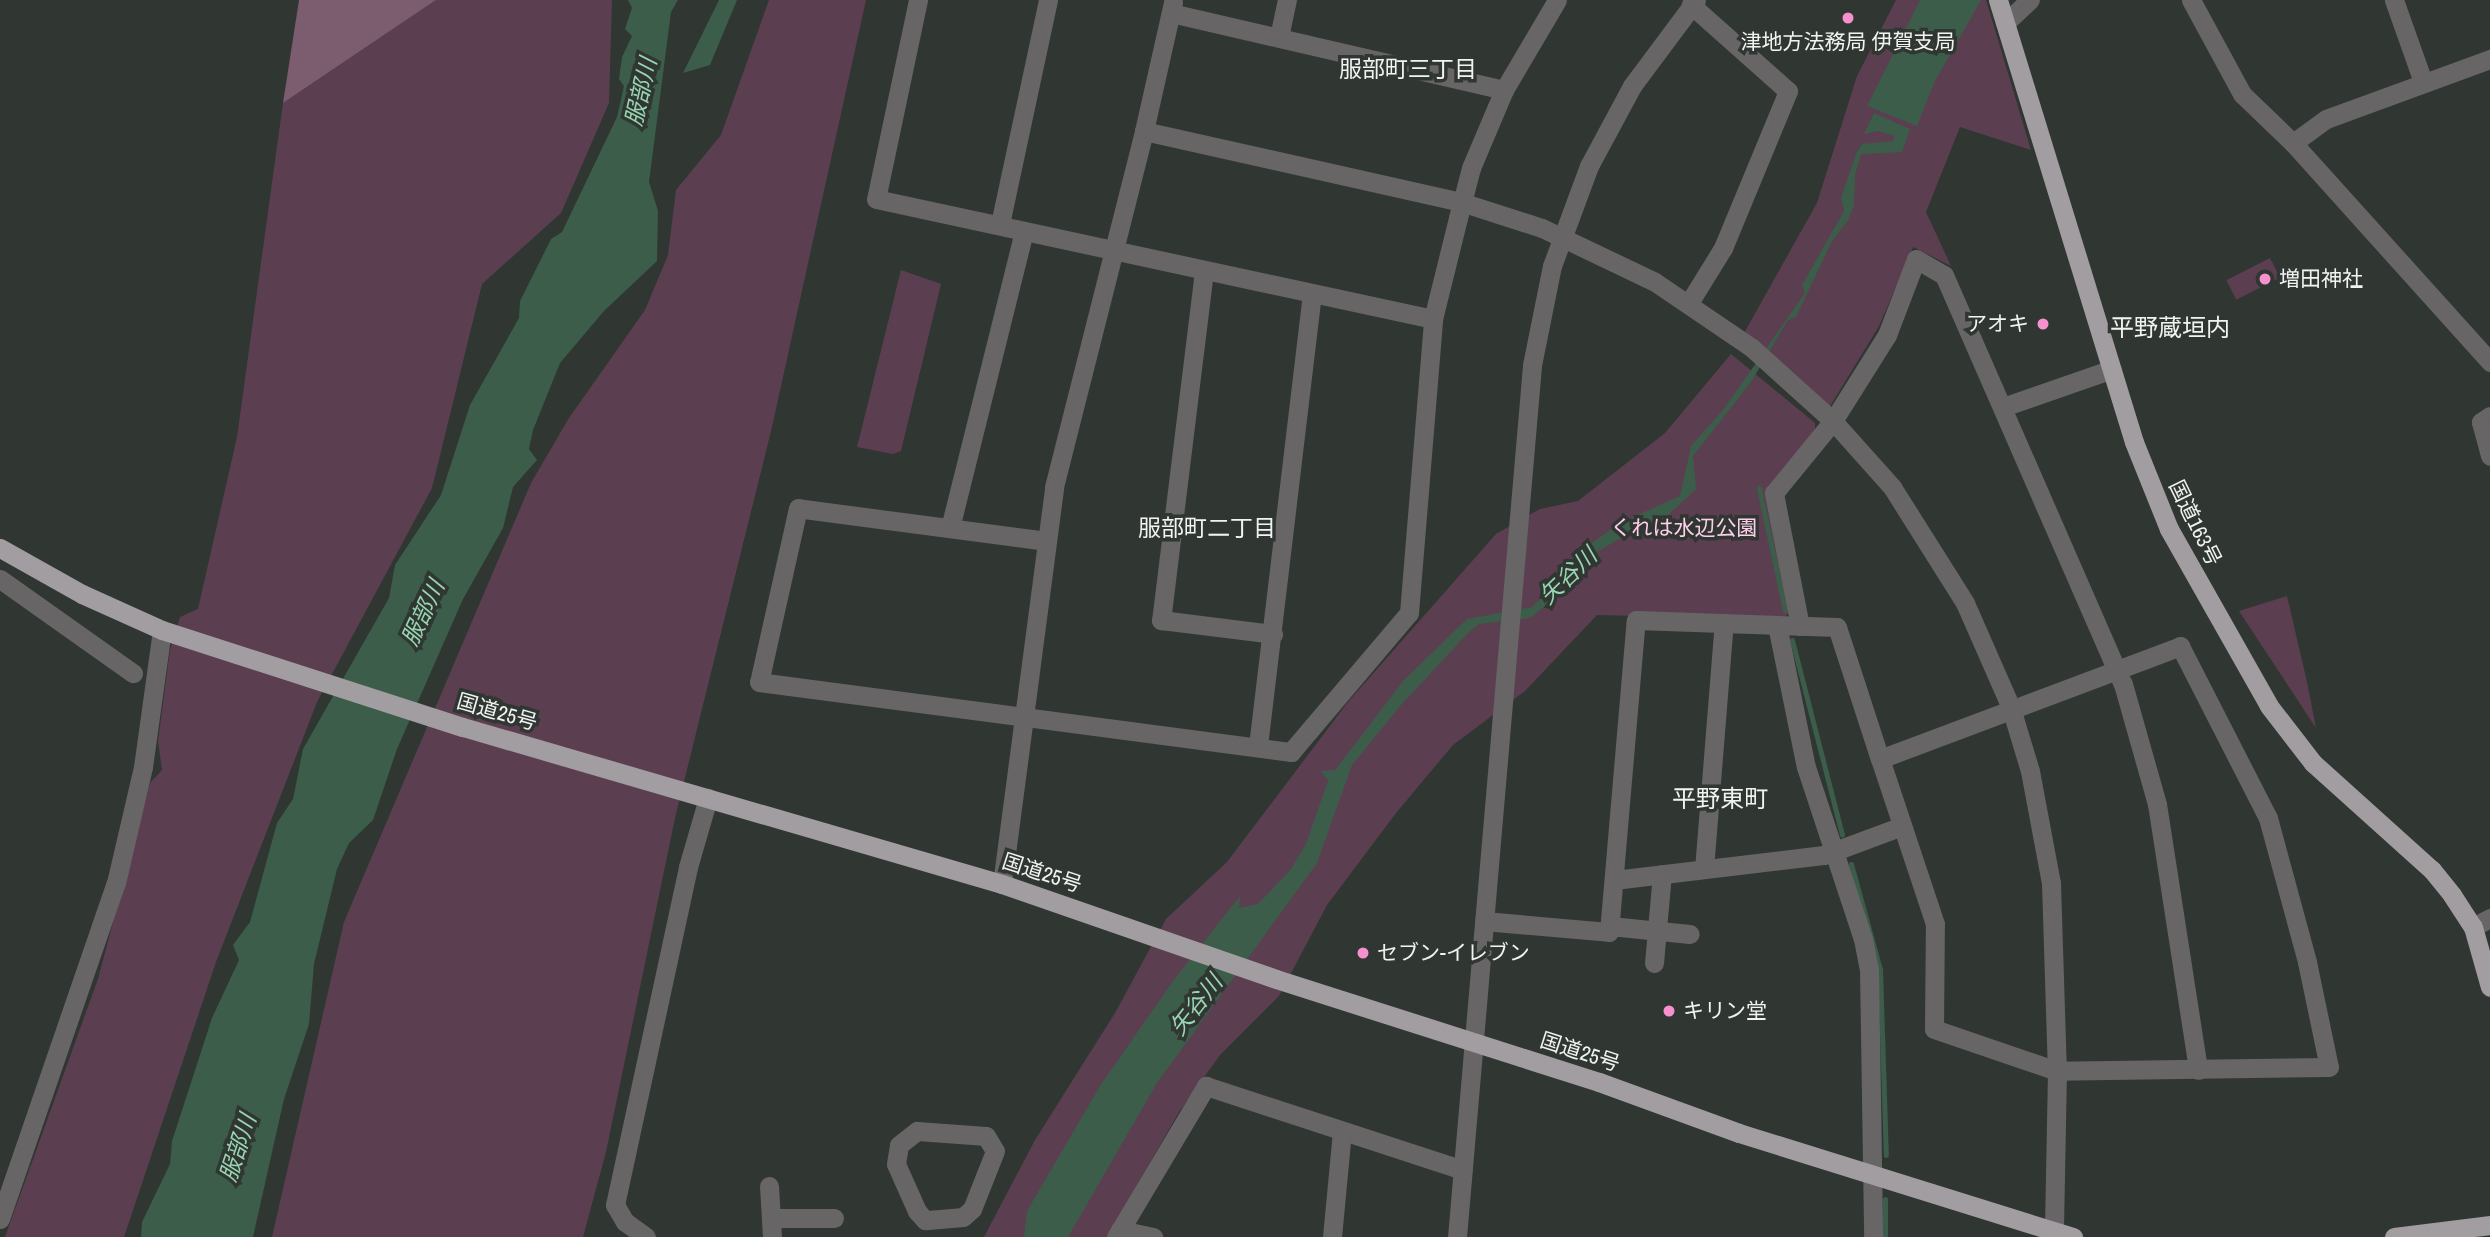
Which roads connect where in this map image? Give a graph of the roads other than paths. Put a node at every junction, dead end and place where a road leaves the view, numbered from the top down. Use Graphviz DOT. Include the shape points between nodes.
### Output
graph roads {
  1 [pos="918,0"];
  2 [pos="1048,0"];
  3 [pos="1287,0"];
  4 [pos="1557,0"];
  5 [pos="2030,0"];
  6 [pos="2394,0"];
  7 [pos="2193,1"];
  8 [pos="1693,3"];
  9 [pos="1172,6"];
  10 [pos="2002,13"];
  11 [pos="1279,37"];
  12 [pos="2490,59"];
  13 [pos="2423,82"];
  14 [pos="1504,90"];
  15 [pos="1144,131"];
  16 [pos="2293,143"];
  17 [pos="1461,202"];
  18 [pos="1000,224"];
  19 [pos="1024,231"];
  20 [pos="1561,236"];
  21 [pos="1115,248"];
  22 [pos="1204,271"];
  23 [pos="1312,296"];
  24 [pos="1689,303"];
  25 [pos="1433,319"];
  26 [pos="2490,362"];
  27 [pos="2112,369"];
  28 [pos="2003,407"];
  29 [pos="1828,416"];
  30 [pos="2490,416"];
  31 [pos="2490,456"];
  32 [pos="950,528"];
  33 [pos="1047,541"];
  34 [pos="0,548"];
  35 [pos="0,579"];
  36 [pos="1724,623"];
  37 [pos="1777,625"];
  38 [pos="1800,626"];
  39 [pos="162,630"];
  40 [pos="1273,634"];
  41 [pos="2116,669"];
  42 [pos="133,673"];
  43 [pos="2011,708"];
  44 [pos="1026,717"];
  45 [pos="1258,746"];
  46 [pos="1880,759"];
  47 [pos="704,797"];
  48 [pos="1902,826"];
  49 [pos="1835,852"];
  50 [pos="1704,869"];
  51 [pos="1662,874"];
  52 [pos="1614,880"];
  53 [pos="1002,884"];
  54 [pos="1484,921"];
  55 [pos="2482,923"];
  56 [pos="1610,926"];
  57 [pos="1657,930"];
  58 [pos="1690,934"];
  59 [pos="1654,963"];
  60 [pos="2490,987"];
  61 [pos="1473,1041"];
  62 [pos="2198,1070"];
  63 [pos="2057,1072"];
  64 [pos="1342,1132"];
  65 [pos="1463,1170"];
  66 [pos="1872,1176"];
  67 [pos="769,1186"];
  68 [pos="834,1218"];
  69 [pos="0,1219"];
  70 [pos="2490,1225"];
  71 [pos="771,1228"];
  72 [pos="923,1228"];
  73 [pos="2054,1229"];
  74 [pos="1118,1234"];
  75 [pos="646,1237"];
  76 [pos="1153,1237"];
  77 [pos="1332,1237"];
  78 [pos="1457,1237"];
  79 [pos="1873,1237"];
  80 [pos="2073,1237"];
  81 [pos="2394,1237"];
  1 -- 18 [label="street" via="876,199"];
  2 -- 18 [label="street"];
  3 -- 11 [label="street"];
  4 -- 14 [label="street"];
  5 -- 10 [label="street"];
  6 -- 13 [label="street"];
  7 -- 16 [label="street" via="2242,94"];
  8 -- 20 [label="street" via="1614,117"];
  8 -- 24 [label="street" via="1788,90 1723,248"];
  9 -- 11 [label="street"];
  9 -- 15 [label="street"];
  10 -- 27 [label="highway, 国道163号"];
  11 -- 14 [label="street"];
  12 -- 13 [label="street"];
  13 -- 16 [label="street" via="2326,119"];
  14 -- 17 [label="street"];
  15 -- 17 [label="street"];
  15 -- 21 [label="street"];
  16 -- 26 [label="street"];
  17 -- 20 [label="street"];
  17 -- 25 [label="street"];
  18 -- 19 [label="street"];
  19 -- 21 [label="street"];
  19 -- 32 [label="street"];
  20 -- 24 [label="street" via="1630,268"];
  20 -- 54 [label="street" via="1532,365"];
  21 -- 22 [label="street"];
  21 -- 33 [label="street" via="1054,487"];
  22 -- 23 [label="street"];
  22 -- 40 [label="street" via="1161,620"];
  23 -- 25 [label="street"];
  23 -- 40 [label="street"];
  24 -- 29 [label="street" via="1752,348"];
  25 -- 45 [label="street" via="1409,613 1291,751"];
  27 -- 28 [label="street"];
  27 -- 55 [label="highway, 国道163号" via="2134,442 2169,529 2269,706 2313,763 2432,870"];
  28 -- 29 [label="street" via="1944,275 1916,259 1887,335"];
  28 -- 41 [label="street"];
  29 -- 38 [label="street" via="1774,493"];
  29 -- 43 [label="street" via="1908,510 1965,603"];
  30 -- 31 [label="street" via="2481,422"];
  32 -- 33 [label="street"];
  32 -- 44 [label="street" via="798,509 759,682"];
  33 -- 44 [label="street"];
  34 -- 39 [label="highway, 国道25号" via="82,594"];
  35 -- 42 [label="street"];
  36 -- 37 [label="street"];
  36 -- 50 [label="street"];
  36 -- 52 [label="street" via="1636,620"];
  37 -- 38 [label="street"];
  37 -- 49 [label="street" via="1805,767"];
  38 -- 46 [label="street" via="1837,627"];
  39 -- 47 [label="highway, 国道25号" via="463,727"];
  39 -- 69 [label="street" via="143,767 116,883"];
  40 -- 45 [label="street"];
  41 -- 43 [label="street"];
  41 -- 62 [label="street" via="2157,804"];
  41 -- 62 [label="street" via="2180,646 2268,818 2307,962 2329,1068"];
  43 -- 46 [label="street"];
  43 -- 63 [label="street" via="2030,771 2051,883"];
  44 -- 45 [label="street"];
  44 -- 53 [label="street"];
  46 -- 48 [label="street"];
  47 -- 53 [label="highway, 国道25号"];
  47 -- 75 [label="street" via="615,1205 625,1222"];
  48 -- 49 [label="street"];
  48 -- 63 [label="street" via="1935,924 1934,1029"];
  49 -- 50 [label="street"];
  49 -- 66 [label="street" via="1864,939 1869,971"];
  50 -- 51 [label="street"];
  51 -- 52 [label="street"];
  51 -- 57 [label="street"];
  52 -- 56 [label="street"];
  53 -- 61 [label="highway, 国道25号"];
  54 -- 56 [label="street" via="1609,932"];
  54 -- 61 [label="street"];
  55 -- 60 [label="highway, 国道163号"];
  56 -- 57 [label="street"];
  57 -- 58 [label="street"];
  57 -- 59 [label="street"];
  61 -- 65 [label="street"];
  61 -- 66 [label="highway, 国道25号"];
  62 -- 63 [label="street"];
  63 -- 73 [label="street"];
  64 -- 65 [label="street"];
  64 -- 74 [label="street" via="1206,1086"];
  64 -- 77 [label="street"];
  65 -- 78 [label="street"];
  66 -- 73 [label="highway, 国道25号"];
  66 -- 79 [label="street"];
  67 -- 71 [label="street"];
  68 -- 71 [label="street"];
  70 -- 81 [label="highway"];
  72 -- 72 [label="street" via="896,1164 899,1145 917,1131 986,1136 995,1151 972,1209 963,1217"];
  73 -- 80 [label="highway, 国道25号"];
  74 -- 76 [label="street"];
}
